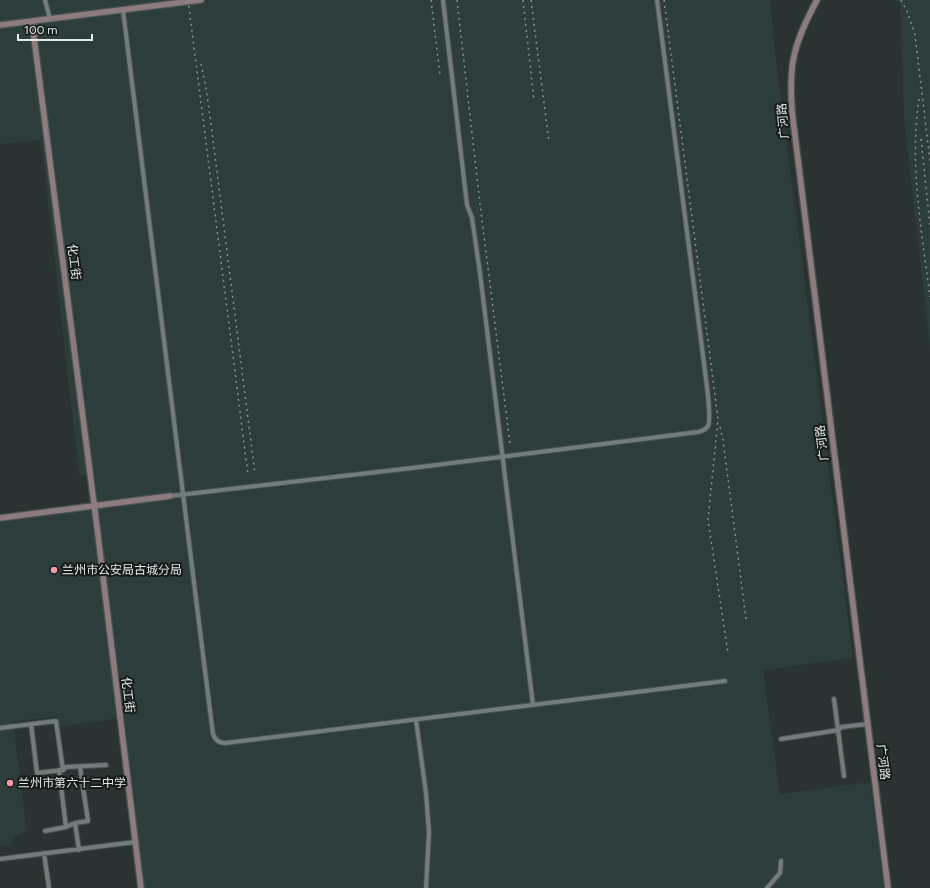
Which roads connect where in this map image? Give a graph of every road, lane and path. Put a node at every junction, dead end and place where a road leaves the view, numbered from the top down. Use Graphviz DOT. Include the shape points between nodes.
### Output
graph roads {
  1 [pos="45,0"];
  2 [pos="201,0"];
  3 [pos="443,0"];
  4 [pos="657,0"];
  5 [pos="817,0"];
  6 [pos="123,10"];
  7 [pos="50,19"];
  8 [pos="32,22"];
  9 [pos="0,25"];
  10 [pos="502,458"];
  11 [pos="184,494"];
  12 [pos="170,496"];
  13 [pos="94,505"];
  14 [pos="0,518"];
  15 [pos="726,681"];
  16 [pos="834,699"];
  17 [pos="533,706"];
  18 [pos="416,720"];
  19 [pos="31,724"];
  20 [pos="867,724"];
  21 [pos="0,728"];
  22 [pos="838,730"];
  23 [pos="781,738"];
  24 [pos="106,765"];
  25 [pos="80,767"];
  26 [pos="61,770"];
  27 [pos="844,776"];
  28 [pos="76,823"];
  29 [pos="66,827"];
  30 [pos="45,831"];
  31 [pos="136,842"];
  32 [pos="79,850"];
  33 [pos="44,853"];
  34 [pos="0,859"];
  35 [pos="781,861"];
  36 [pos="49,888"];
  37 [pos="141,888"];
  38 [pos="426,888"];
  39 [pos="767,888"];
  40 [pos="888,888"];
  1 -- 7 [label="street"];
  2 -- 6 [label="street"];
  3 -- 10 [label="street" via="467,205 472,218 480,273"];
  4 -- 10 [label="street" via="705,371 708,426 698,432"];
  5 -- 20 [label="street, 广河路" via="802,32 793,60 792,111"];
  6 -- 7 [label="street"];
  6 -- 11 [label="street"];
  7 -- 8 [label="street"];
  8 -- 9 [label="street"];
  8 -- 13 [label="street, 化工街"];
  10 -- 11 [label="street"];
  10 -- 17 [label="street"];
  11 -- 12 [label="street"];
  11 -- 18 [label="street" via="213,734 216,740 225,743"];
  12 -- 13 [label="street"];
  13 -- 14 [label="street"];
  13 -- 31 [label="street, 化工街"];
  15 -- 17 [label="street"];
  16 -- 22 [label="street"];
  17 -- 18 [label="street"];
  18 -- 38 [label="street" via="429,832"];
  19 -- 21 [label="street"];
  19 -- 26 [label="street" via="37,773"];
  19 -- 26 [label="street" via="56,721"];
  20 -- 22 [label="street" via="842,727"];
  20 -- 40 [label="street, 广河路"];
  22 -- 23 [label="street"];
  22 -- 27 [label="street"];
  24 -- 25 [label="street"];
  25 -- 26 [label="street" via="66,767"];
  25 -- 28 [label="street" via="88,821"];
  26 -- 29 [label="street"];
  28 -- 29 [label="street"];
  28 -- 32 [label="street"];
  29 -- 30 [label="street"];
  31 -- 32 [label="street"];
  31 -- 37 [label="street, 化工街"];
  32 -- 33 [label="street"];
  33 -- 34 [label="street"];
  33 -- 36 [label="street"];
  35 -- 39 [label="street" via="780,873"];
}
